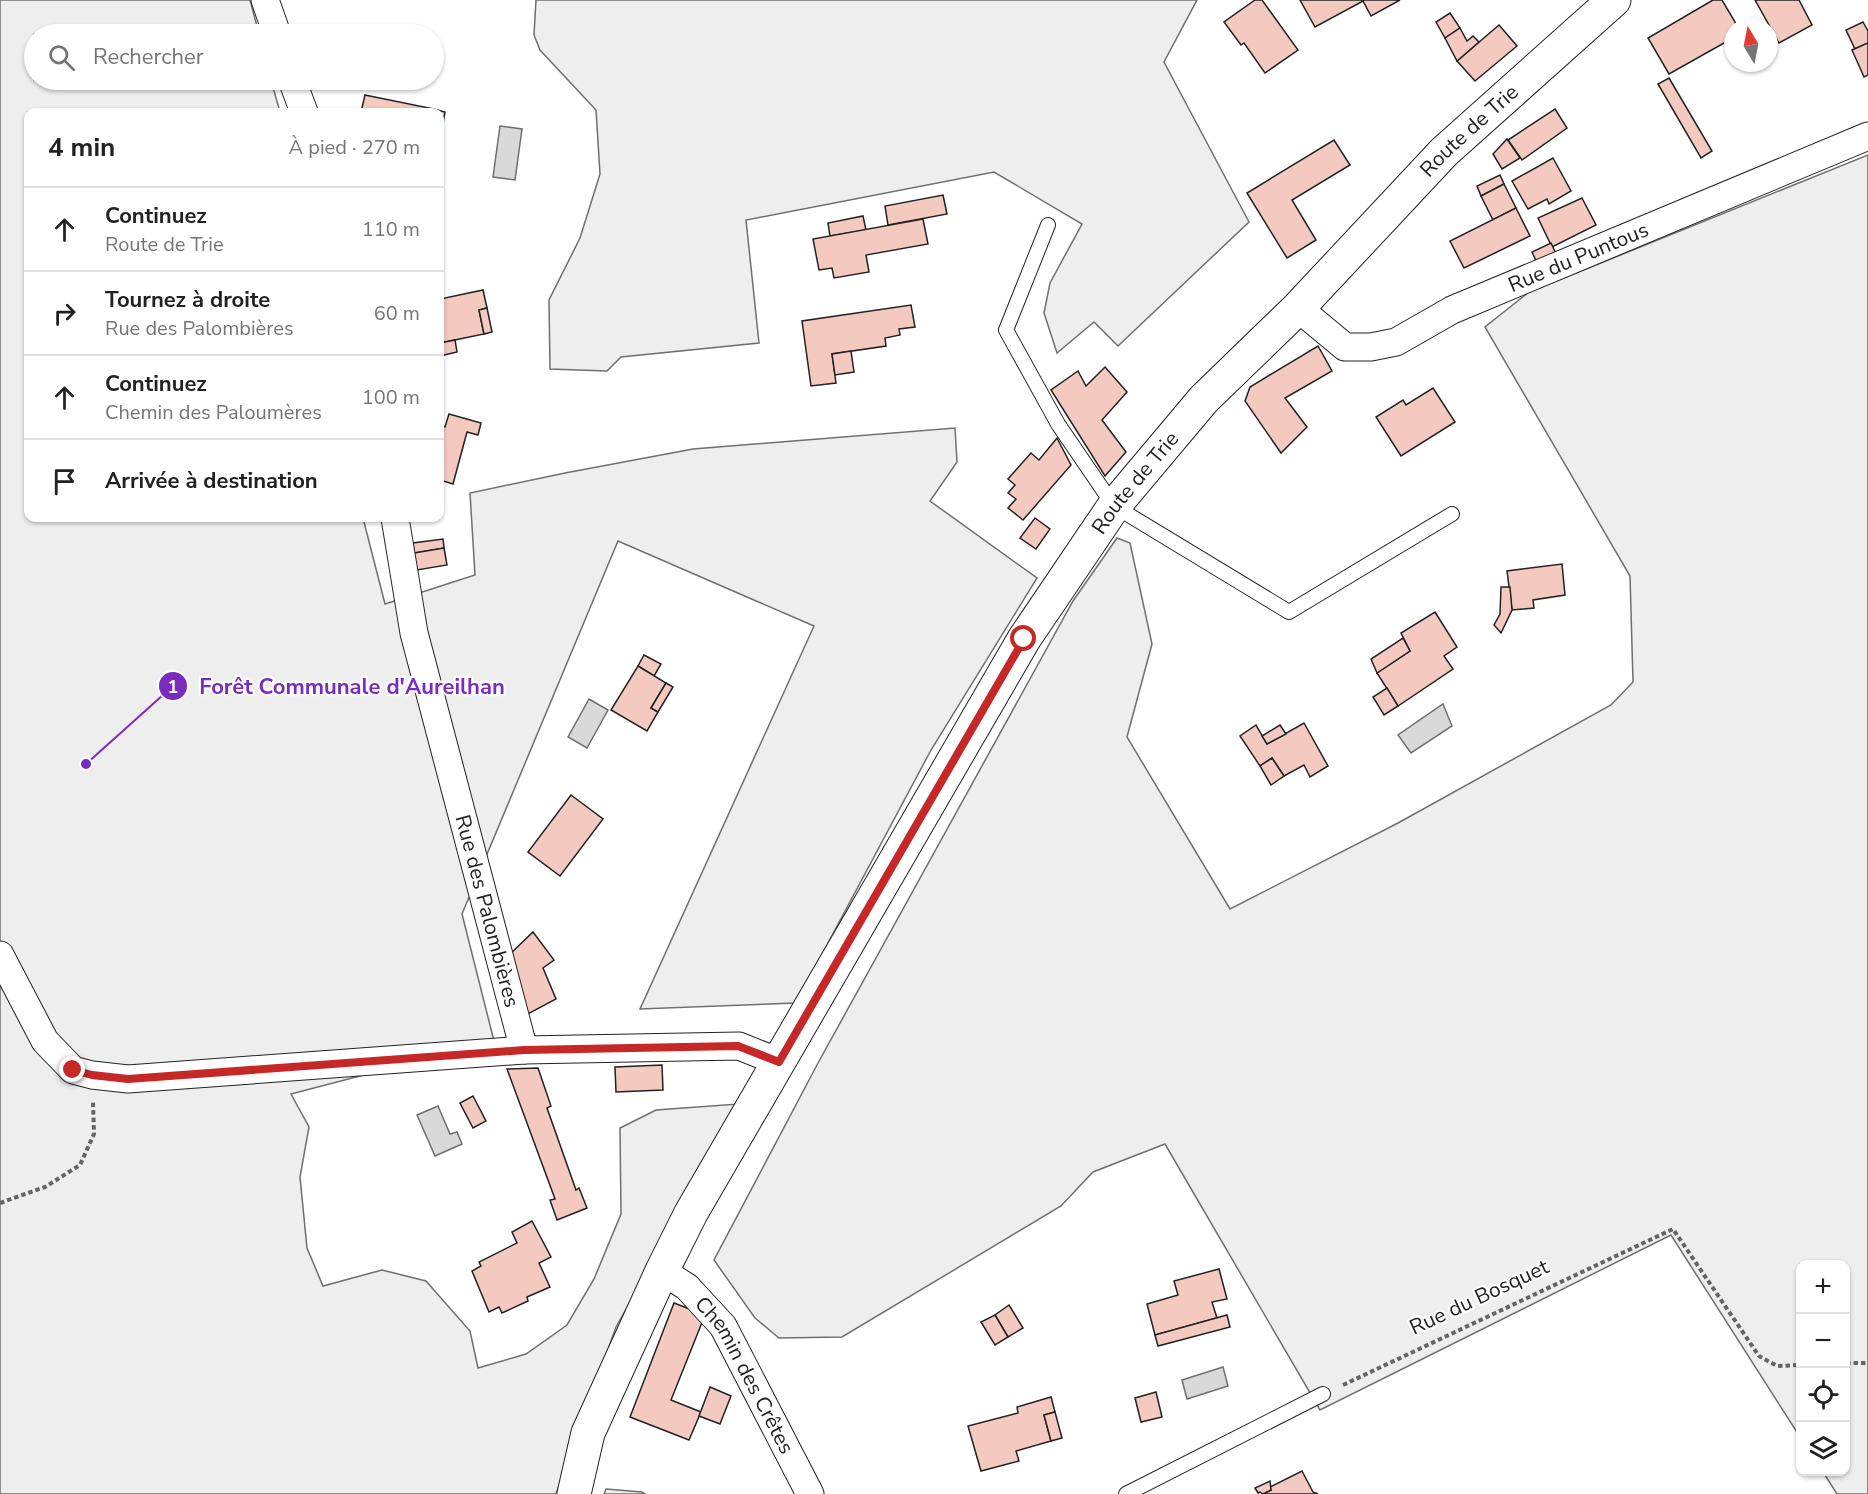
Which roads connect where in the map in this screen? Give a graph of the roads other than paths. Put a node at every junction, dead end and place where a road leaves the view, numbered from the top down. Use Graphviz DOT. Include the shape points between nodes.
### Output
graph roads {
  1 [pos="265,0"];
  2 [pos="1614,0"];
  3 [pos="273,24"];
  4 [pos="296,90"];
  5 [pos="302,108"];
  6 [pos="1868,136"];
  7 [pos="1048,225"];
  8 [pos="1298,308"];
  9 [pos="1114,506"];
  10 [pos="1452,514"];
  11 [pos="397,522"];
  12 [pos="0,955"];
  13 [pos="524,1050"];
  14 [pos="779,1062"];
  15 [pos="662,1271"];
  16 [pos="1323,1394"];
  17 [pos="574,1494"];
  18 [pos="810,1494"];
  19 [pos="1126,1494"];
  1 -- 3 [label="street"];
  2 -- 8 [label="main road, Route de Trie" via="1444,152"];
  4 -- 5 [label="street"];
  6 -- 8 [label="street, Rue du Puntous" via="1452,310 1396,342 1345,347"];
  7 -- 9 [label="lane" via="1006,330 1058,424"];
  8 -- 9 [label="main road, Route de Trie" via="1204,399"];
  9 -- 10 [label="lane" via="1289,612"];
  9 -- 14 [label="main road, Route de Trie" via="1024,639"];
  11 -- 13 [label="street, Rue des Palombières" via="414,633"];
  12 -- 13 [label="street" via="45,1041 73,1070 92,1075 128,1079"];
  13 -- 14 [label="street" via="738,1046"];
  14 -- 15 [label="main road, Route de Trie"];
  15 -- 17 [label="main road, Route de Trie" via="588,1433"];
  15 -- 18 [label="street, Chemin des Crêtes" via="687,1287 723,1326"];
  16 -- 19 [label="lane"];
}
